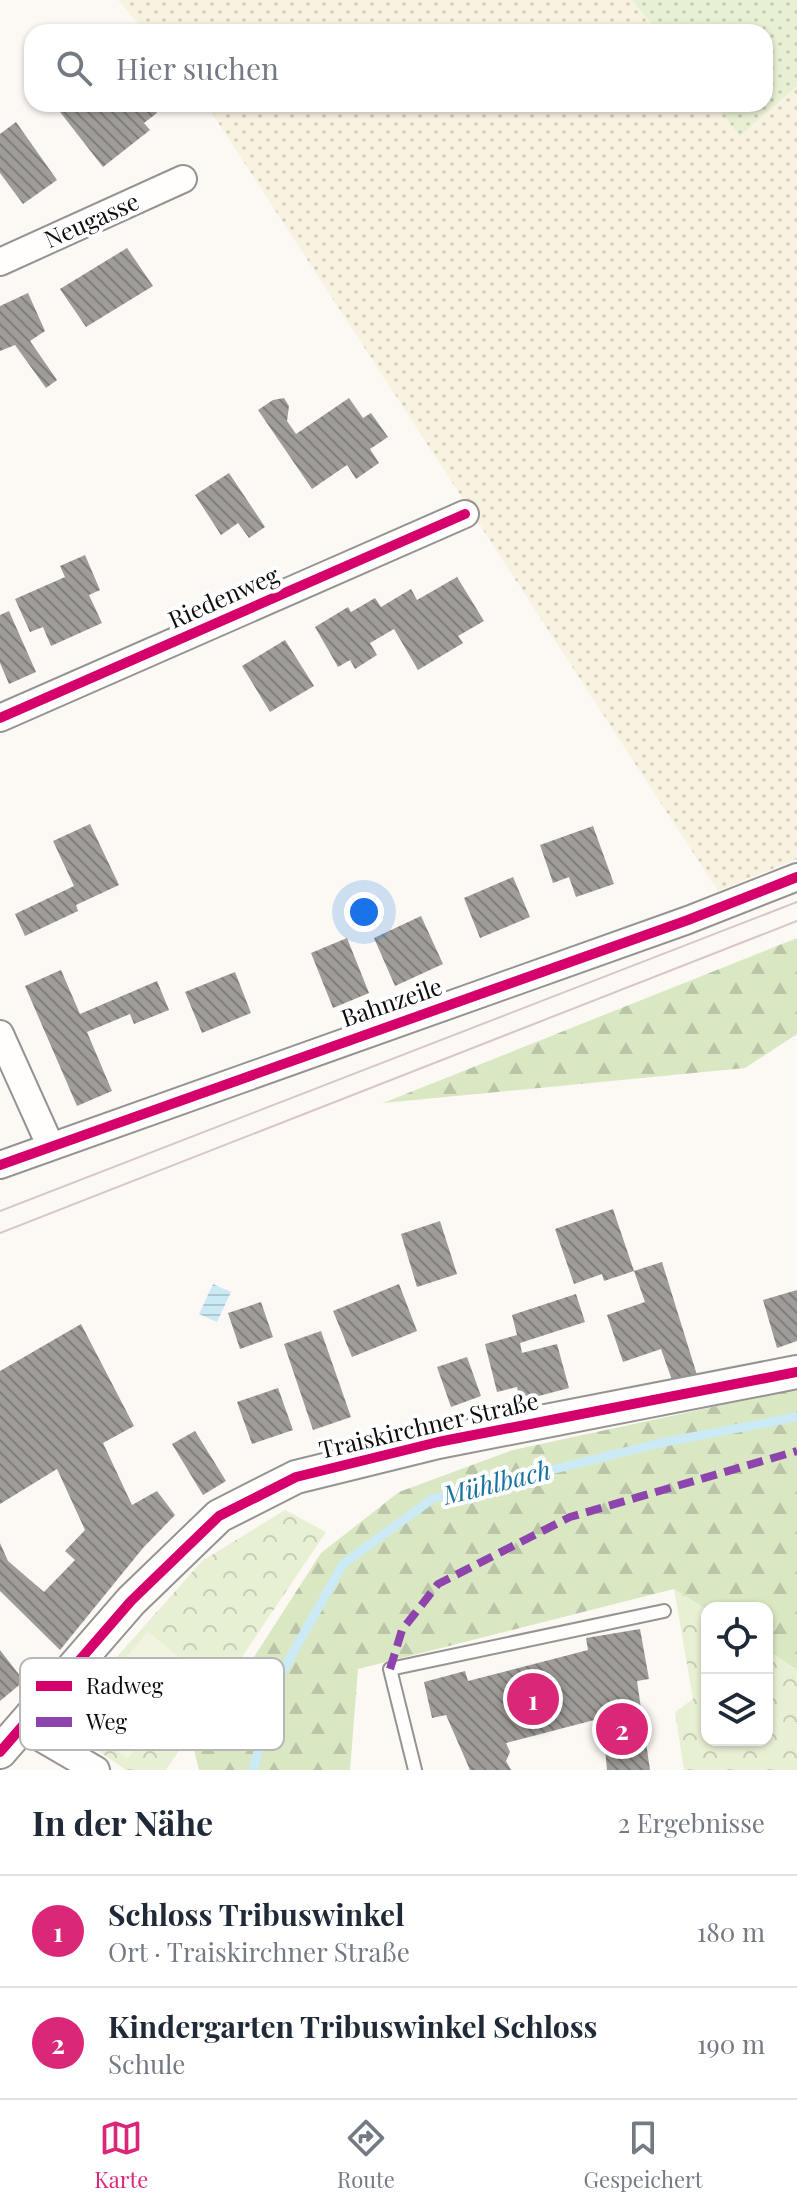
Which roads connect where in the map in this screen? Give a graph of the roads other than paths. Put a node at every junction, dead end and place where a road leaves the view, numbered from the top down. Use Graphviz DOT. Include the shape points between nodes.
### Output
graph roads {
  1 [pos="183,179"];
  2 [pos="0,262"];
  3 [pos="465,514"];
  4 [pos="0,718"];
  5 [pos="797,877"];
  6 [pos="0,1034"];
  7 [pos="50,1145"];
  8 [pos="0,1165"];
  9 [pos="797,1372"];
  10 [pos="664,1611"];
  11 [pos="83,1658"];
  12 [pos="20,1732"];
  13 [pos="62,1750"];
  14 [pos="0,1752"];
  15 [pos="96,1770"];
  16 [pos="415,1770"];
  1 -- 2 [label="street, Neugasse"];
  3 -- 4 [label="street, Riedenweg"];
  5 -- 7 [label="street, Bahnzeile"];
  6 -- 7 [label="street"];
  7 -- 8 [label="street, Bahnzeile"];
  9 -- 11 [label="street, Traiskirchner Straße" via="438,1442 296,1477 219,1516 131,1601"];
  10 -- 16 [label="lane" via="390,1669"];
  12 -- 14 [label="street, Traiskirchner Straße"];
  13 -- 15 [label="street"];
}
